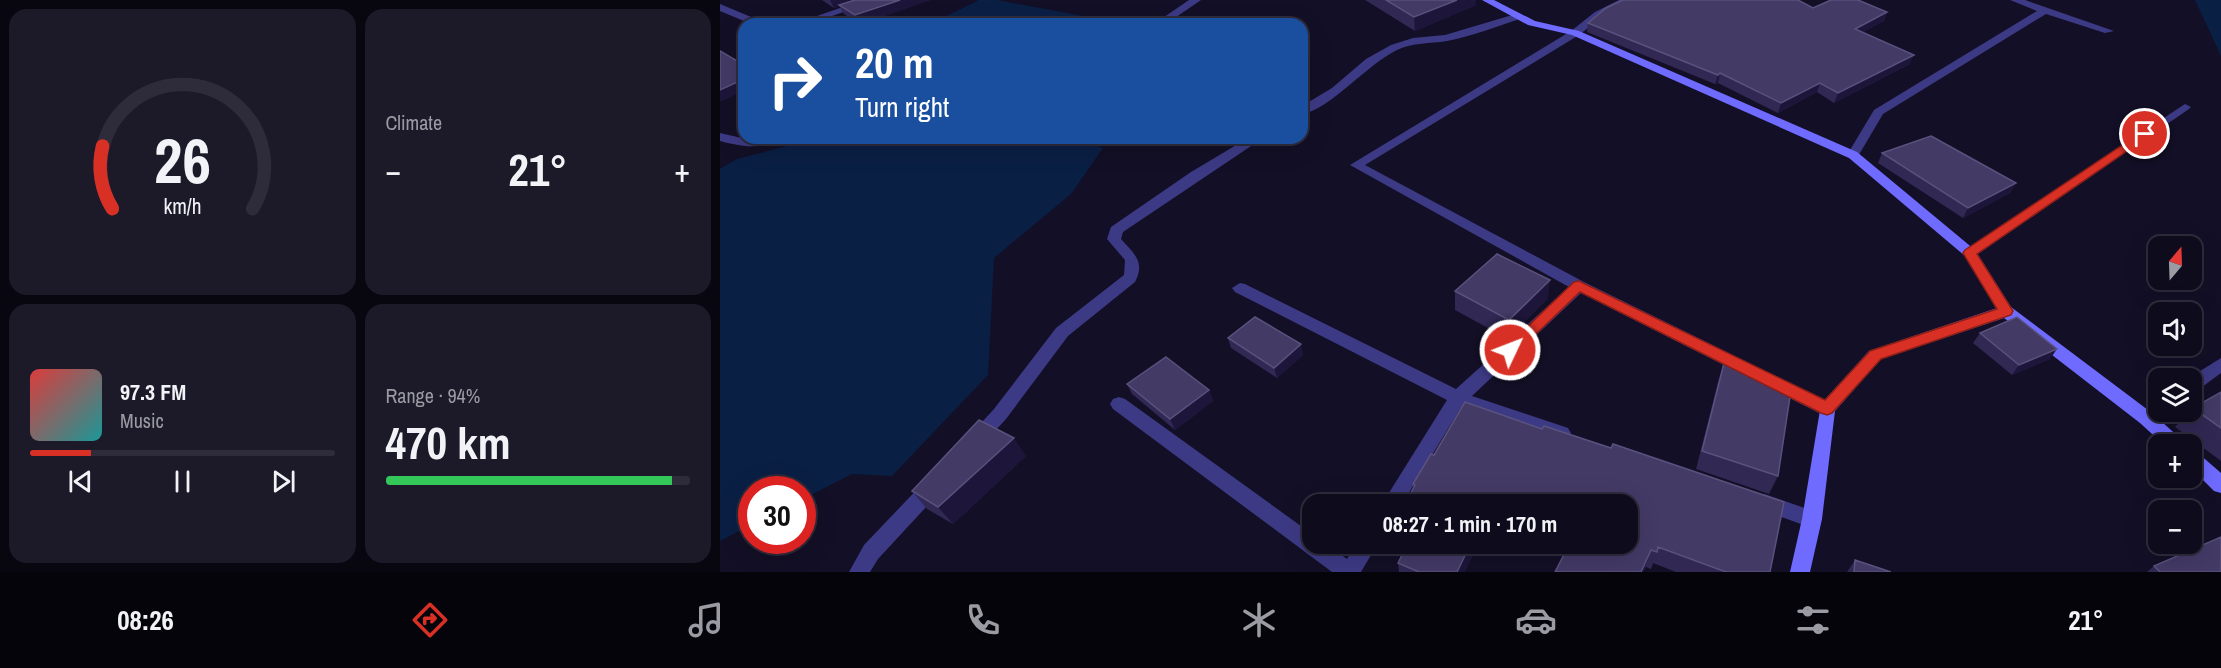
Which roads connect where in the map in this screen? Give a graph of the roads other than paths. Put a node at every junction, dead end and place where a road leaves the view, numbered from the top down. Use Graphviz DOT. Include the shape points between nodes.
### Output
graph roads {
  1 [pos="873,0"];
  2 [pos="1196,0"];
  3 [pos="1487,0"];
  4 [pos="1626,0"];
  5 [pos="2015,0"];
  6 [pos="720,7"];
  7 [pos="2045,10"];
  8 [pos="1519,16"];
  9 [pos="745,18"];
  10 [pos="818,18"];
  11 [pos="1168,18"];
  12 [pos="2109,30"];
  13 [pos="1575,33"];
  14 [pos="1308,107"];
  15 [pos="2185,107"];
  16 [pos="720,137"];
  17 [pos="738,143"];
  18 [pos="1247,144"];
  19 [pos="1853,155"];
  20 [pos="1970,253"];
  21 [pos="1579,286"];
  22 [pos="1240,288"];
  23 [pos="2006,311"];
  24 [pos="2221,364"];
  25 [pos="2202,378"];
  26 [pos="1458,398"];
  27 [pos="1119,404"];
  28 [pos="1827,409"];
  29 [pos="2148,411"];
  30 [pos="2158,422"];
  31 [pos="2167,434"];
  32 [pos="1580,439"];
  33 [pos="967,449"];
  34 [pos="2202,467"];
  35 [pos="943,475"];
  36 [pos="2221,485"];
  37 [pos="1398,494"];
  38 [pos="1746,496"];
  39 [pos="1812,519"];
  40 [pos="1361,554"];
  41 [pos="859,572"];
  42 [pos="1349,572"];
  43 [pos="1800,572"];
  1 -- 10 [label="street"];
  2 -- 11 [label="street"];
  3 -- 8 [label="street"];
  4 -- 13 [label="street"];
  5 -- 7 [label="street"];
  6 -- 9 [label="street"];
  7 -- 12 [label="street"];
  7 -- 19 [label="street" via="1878,112"];
  8 -- 13 [label="street"];
  8 -- 14 [label="street" via="1446,38 1395,47"];
  13 -- 19 [label="street"];
  13 -- 21 [label="street" via="1356,165"];
  15 -- 20 [label="street"];
  16 -- 17 [label="street"];
  18 -- 33 [label="street" via="1116,231 1114,239 1134,261 1130,278 1062,332 1000,414"];
  19 -- 20 [label="street"];
  20 -- 23 [label="street"];
  21 -- 26 [label="street"];
  21 -- 28 [label="street"];
  22 -- 26 [label="street"];
  23 -- 28 [label="street" via="1875,355"];
  23 -- 29 [label="street"];
  24 -- 25 [label="street"];
  26 -- 32 [label="street"];
  26 -- 37 [label="street"];
  27 -- 42 [label="street"];
  28 -- 39 [label="street"];
  30 -- 31 [label="street"];
  34 -- 36 [label="street"];
  35 -- 41 [label="street" via="871,552"];
  38 -- 39 [label="street"];
  39 -- 43 [label="street"];
  40 -- 42 [label="street"];
}
